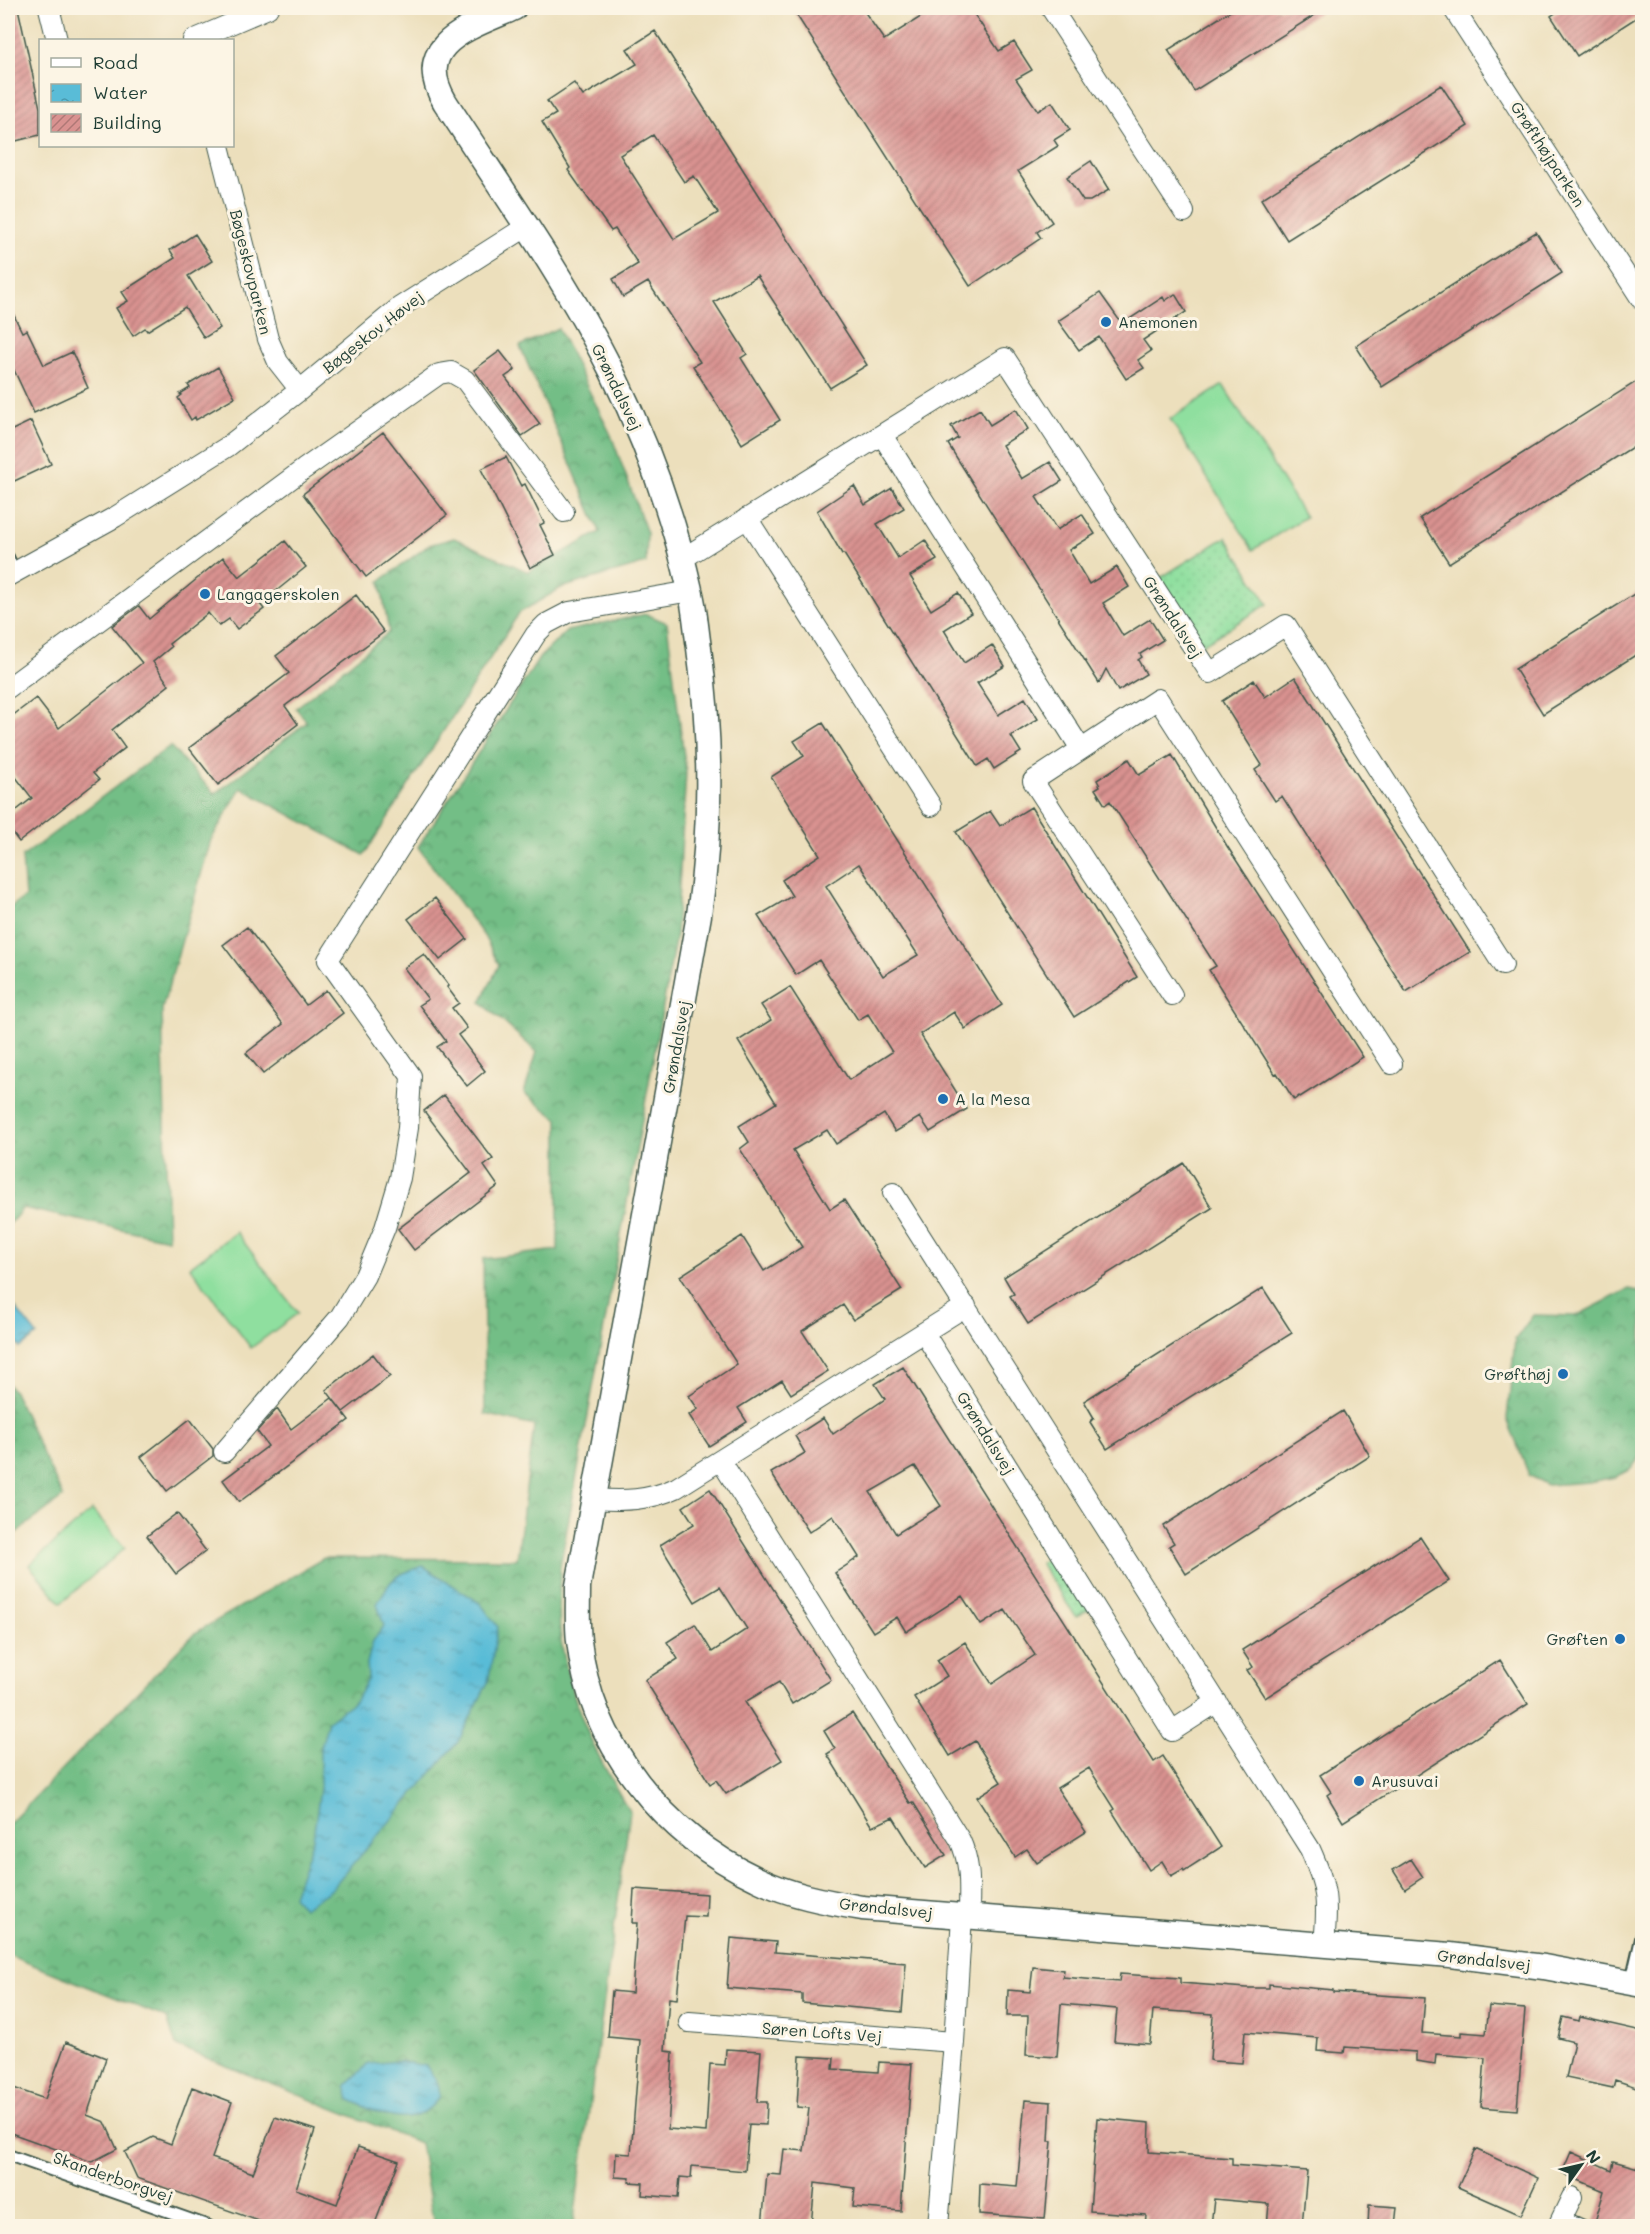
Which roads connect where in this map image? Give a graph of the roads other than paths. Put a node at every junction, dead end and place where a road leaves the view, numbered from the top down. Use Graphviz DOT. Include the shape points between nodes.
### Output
graph roads {
  1 [pos="49,8"];
  2 [pos="268,8"];
  3 [pos="514,8"];
  4 [pos="1051,8"];
  5 [pos="1454,8"];
  6 [pos="57,39"];
  7 [pos="195,39"];
  8 [pos="219,147"];
  9 [pos="1184,212"];
  10 [pos="526,227"];
  11 [pos="1642,300"];
  12 [pos="300,390"];
  13 [pos="882,435"];
  14 [pos="564,512"];
  15 [pos="747,518"];
  16 [pos="682,559"];
  17 [pos="10,568"];
  18 [pos="691,591"];
  19 [pos="8,688"];
  20 [pos="1082,749"];
  21 [pos="931,806"];
  22 [pos="1503,966"];
  23 [pos="1172,995"];
  24 [pos="1392,1064"];
  25 [pos="892,1192"];
  26 [pos="966,1306"];
  27 [pos="924,1333"];
  28 [pos="224,1452"];
  29 [pos="721,1461"];
  30 [pos="594,1499"];
  31 [pos="1217,1702"];
  32 [pos="965,1916"];
  33 [pos="1642,1934"];
  34 [pos="1324,1945"];
  35 [pos="1637,1984"];
  36 [pos="689,2022"];
  37 [pos="954,2043"];
  38 [pos="8,2155"];
  39 [pos="1572,2197"];
  40 [pos="1561,2222"];
  41 [pos="209,2226"];
  42 [pos="938,2226"];
  43 [pos="1583,2226"];
  1 -- 6 [label="street"];
  2 -- 7 [label="street"];
  3 -- 10 [label="street" via="452,37 436,58 434,72 445,102"];
  4 -- 9 [label="street"];
  5 -- 11 [label="street, Grøfthøjparken"];
  8 -- 12 [label="street, Bøgeskovparken" via="268,339 278,362"];
  10 -- 12 [label="street, Bøgeskov Høvej" via="400,307"];
  10 -- 16 [label="street, Grøndalsvej" via="585,322 627,403 652,462"];
  12 -- 17 [label="street, Bøgeskov Høvej" via="217,454 116,517"];
  13 -- 15 [label="street, Grøndalsvej"];
  13 -- 20 [label="street"];
  13 -- 22 [label="street, Grøndalsvej" via="1005,358 1209,673 1286,625"];
  14 -- 19 [label="street" via="465,381 451,372 439,374"];
  15 -- 16 [label="street, Grøndalsvej"];
  15 -- 21 [label="street"];
  16 -- 18 [label="street, Grøndalsvej"];
  18 -- 28 [label="street" via="569,612 536,634 328,960 411,1076 400,1178 365,1276 340,1317"];
  18 -- 30 [label="street, Grøndalsvej" via="706,699 706,867"];
  20 -- 23 [label="street" via="1032,781"];
  20 -- 24 [label="street" via="1158,699"];
  25 -- 26 [label="street"];
  26 -- 27 [label="street"];
  26 -- 31 [label="street"];
  27 -- 29 [label="street"];
  27 -- 31 [label="street, Grøndalsvej" via="1172,1731"];
  29 -- 30 [label="street" via="657,1497"];
  29 -- 32 [label="street" via="960,1840 970,1874"];
  30 -- 32 [label="street, Grøndalsvej" via="578,1586 581,1652 592,1697 608,1732 654,1803 704,1848 757,1880 862,1908"];
  31 -- 34 [label="street" via="1320,1871 1328,1904"];
  32 -- 34 [label="street, Grøndalsvej"];
  32 -- 37 [label="street"];
  33 -- 35 [label="lane"];
  34 -- 35 [label="street, Grøndalsvej" via="1533,1965"];
  36 -- 37 [label="street, Søren Lofts Vej"];
  37 -- 42 [label="street"];
  38 -- 41 [label="lane, Skanderborgvej"];
  39 -- 40 [label="street"];
  40 -- 43 [label="lane"];
}
